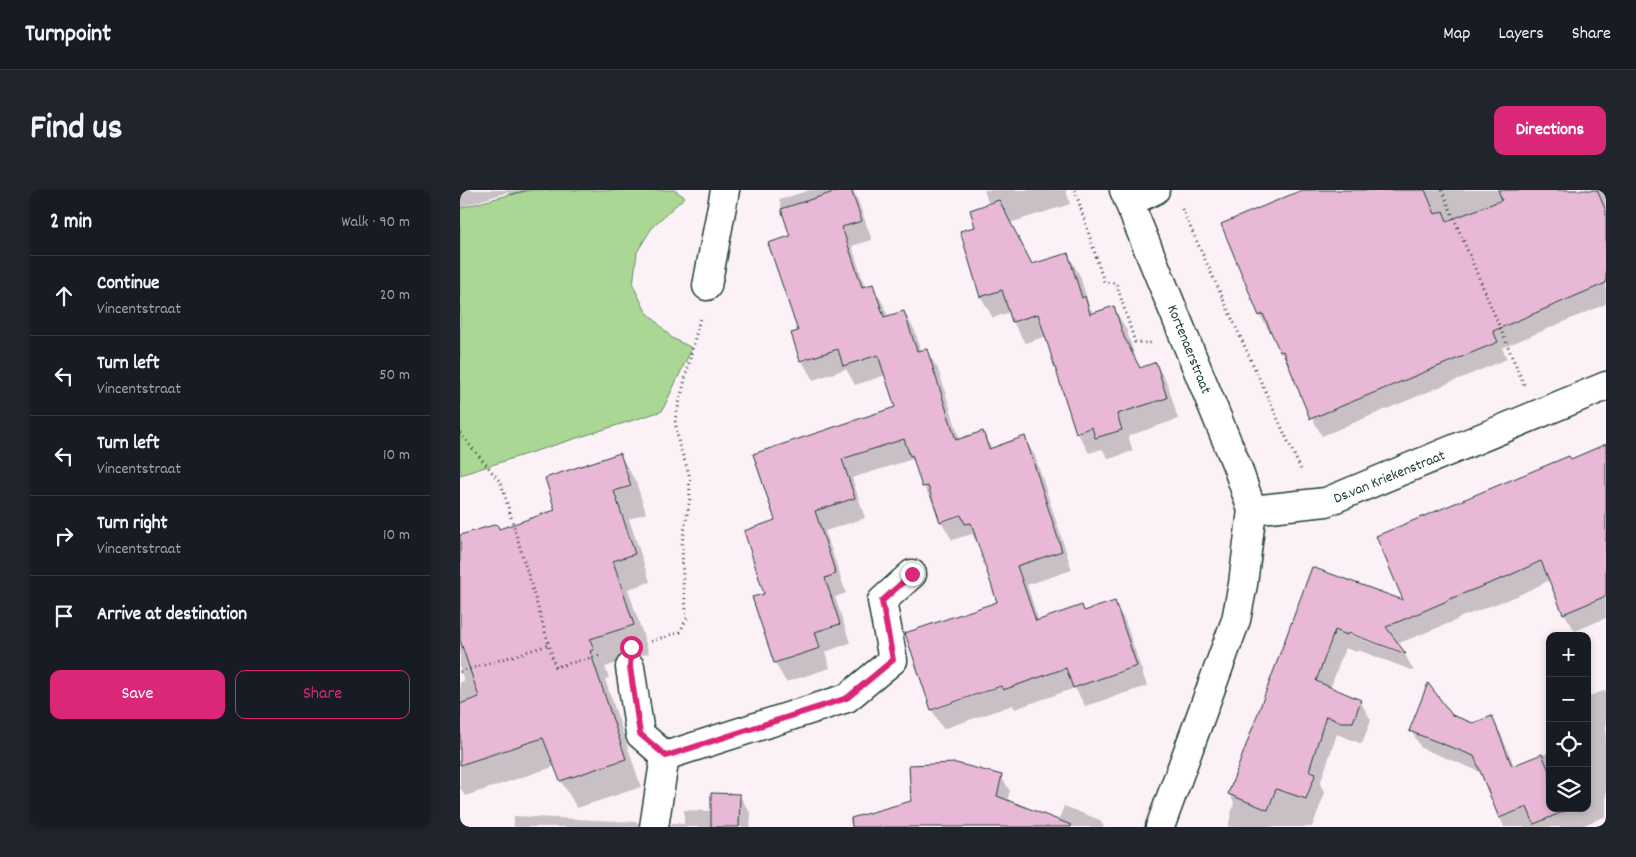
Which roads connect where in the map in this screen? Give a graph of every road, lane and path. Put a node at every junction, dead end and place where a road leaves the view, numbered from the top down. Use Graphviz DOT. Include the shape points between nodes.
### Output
graph roads {
  1 [pos="725,190"];
  2 [pos="1075,190"];
  3 [pos="1155,190"];
  4 [pos="1442,190"];
  5 [pos="1127,196"];
  6 [pos="1182,208"];
  7 [pos="707,286"];
  8 [pos="1189,346"];
  9 [pos="1606,386"];
  10 [pos="1536,415"];
  11 [pos="460,433"];
  12 [pos="1315,503"];
  13 [pos="1252,510"];
  14 [pos="912,574"];
  15 [pos="548,645"];
  16 [pos="630,657"];
  17 [pos="460,672"];
  18 [pos="666,756"];
  19 [pos="654,827"];
  20 [pos="1160,827"];
  1 -- 7 [label="street"];
  2 -- 8 [label="path" via="1104,282 1116,283 1135,342"];
  3 -- 5 [label="street"];
  4 -- 10 [label="path"];
  5 -- 8 [label="street, Kortenaerstraat"];
  6 -- 12 [label="path"];
  7 -- 16 [label="path" via="675,420 689,473 690,498 682,543 687,618 680,632"];
  8 -- 13 [label="street, Kortenaerstraat"];
  9 -- 10 [label="street, Ds.van Kriekenstraat"];
  10 -- 12 [label="street, Ds.van Kriekenstraat" via="1326,502"];
  11 -- 15 [label="path" via="501,483"];
  12 -- 13 [label="street, Ds.van Kriekenstraat"];
  13 -- 20 [label="street" via="1236,620"];
  14 -- 18 [label="street" via="882,601 893,660 847,698"];
  15 -- 16 [label="path" via="555,667"];
  15 -- 17 [label="path"];
  16 -- 18 [label="street" via="640,734"];
  18 -- 19 [label="street"];
}
